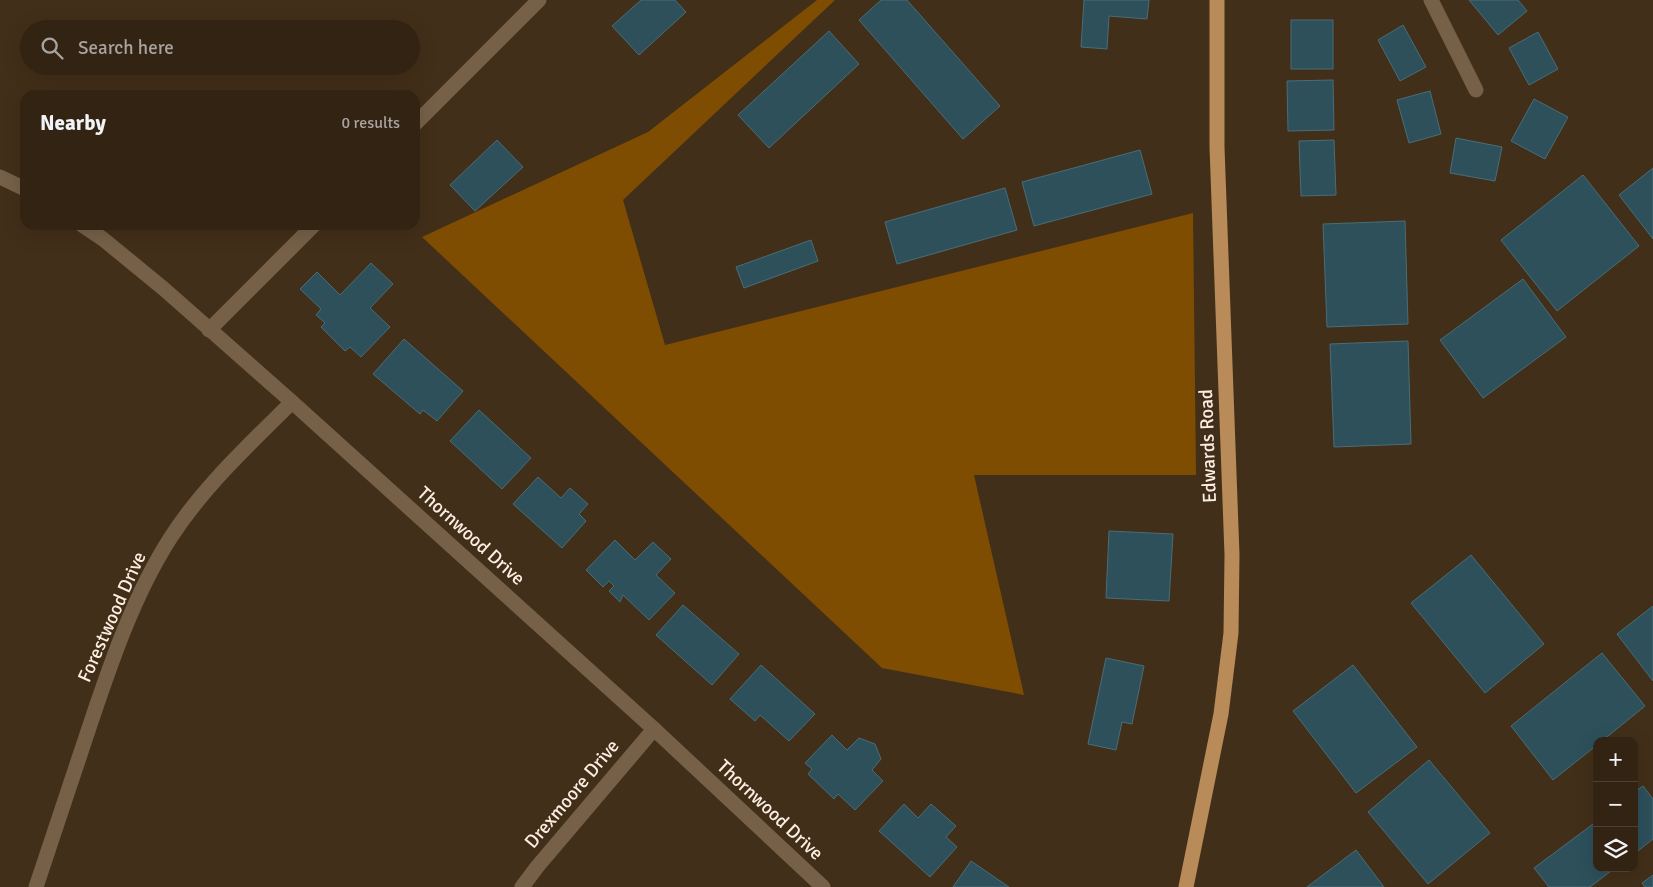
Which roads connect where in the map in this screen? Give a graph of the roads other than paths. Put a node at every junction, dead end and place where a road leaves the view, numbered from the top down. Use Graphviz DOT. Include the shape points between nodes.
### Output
graph roads {
  1 [pos="539,0"];
  2 [pos="1217,0"];
  3 [pos="1431,0"];
  4 [pos="1476,90"];
  5 [pos="420,119"];
  6 [pos="0,177"];
  7 [pos="20,187"];
  8 [pos="89,230"];
  9 [pos="309,230"];
  10 [pos="209,330"];
  11 [pos="292,402"];
  12 [pos="654,729"];
  13 [pos="36,887"];
  14 [pos="522,887"];
  15 [pos="823,887"];
  16 [pos="1186,887"];
  1 -- 5 [label="street"];
  2 -- 16 [label="main road, Edwards Road" via="1217,147 1232,555 1231,632 1221,714"];
  3 -- 4 [label="street"];
  6 -- 7 [label="street"];
  8 -- 10 [label="street, Thornwood Drive" via="164,289"];
  9 -- 10 [label="street"];
  10 -- 11 [label="street, Thornwood Drive"];
  11 -- 12 [label="street, Thornwood Drive"];
  11 -- 13 [label="street, Forestwood Drive" via="201,496 145,582 109,667"];
  12 -- 14 [label="street, Drexmoore Drive"];
  12 -- 15 [label="street, Thornwood Drive"];
}
